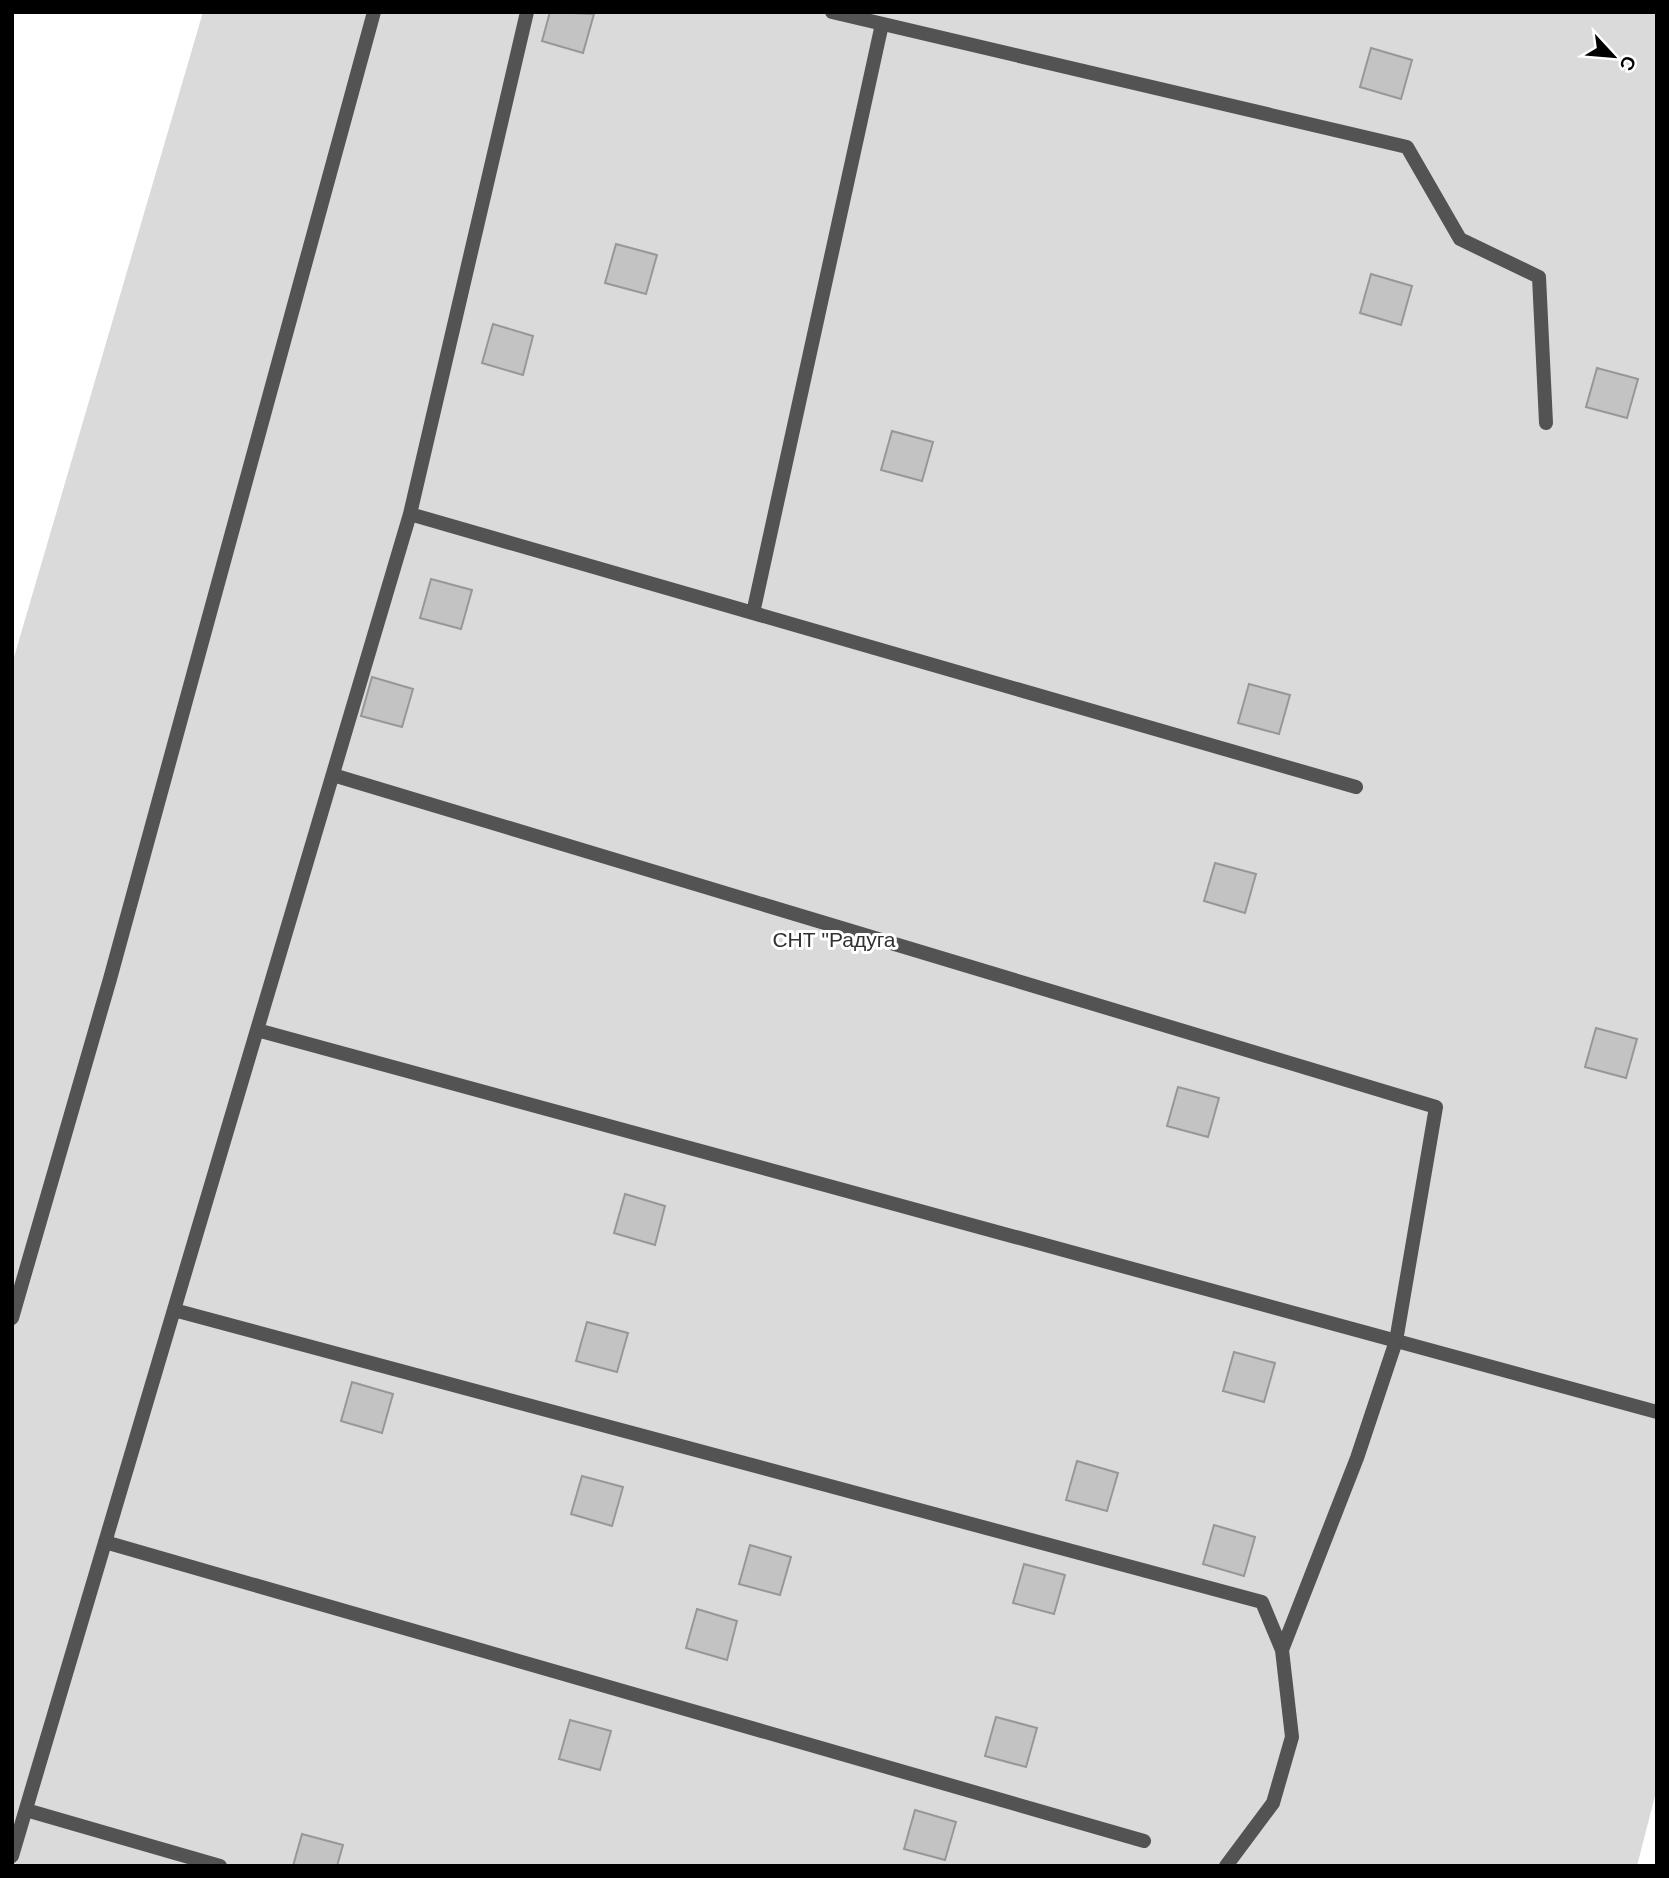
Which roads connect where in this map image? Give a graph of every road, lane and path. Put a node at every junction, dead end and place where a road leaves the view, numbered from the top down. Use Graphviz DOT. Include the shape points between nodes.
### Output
graph roads {
  1 [pos="374,12"];
  2 [pos="527,12"];
  3 [pos="832,12"];
  4 [pos="882,24"];
  5 [pos="1546,423"];
  6 [pos="410,514"];
  7 [pos="753,613"];
  8 [pos="332,775"];
  9 [pos="1356,787"];
  10 [pos="257,1030"];
  11 [pos="174,1310"];
  12 [pos="12,1318"];
  13 [pos="1396,1341"];
  14 [pos="1657,1412"];
  15 [pos="105,1542"];
  16 [pos="1282,1650"];
  17 [pos="26,1810"];
  18 [pos="1144,1841"];
  19 [pos="12,1856"];
  20 [pos="220,1866"];
  21 [pos="1226,1866"];
  1 -- 12 [label="street" via="110,979"];
  2 -- 6 [label="street"];
  3 -- 4 [label="street"];
  4 -- 5 [label="street" via="1407,147 1460,239 1539,277"];
  4 -- 7 [label="street"];
  6 -- 7 [label="street"];
  6 -- 8 [label="street"];
  7 -- 9 [label="street"];
  8 -- 10 [label="street"];
  8 -- 13 [label="street" via="1436,1107"];
  10 -- 11 [label="street"];
  10 -- 13 [label="street"];
  11 -- 15 [label="street"];
  11 -- 16 [label="street" via="1262,1602"];
  13 -- 14 [label="street"];
  13 -- 16 [label="street" via="1357,1458"];
  15 -- 17 [label="street"];
  15 -- 18 [label="street"];
  16 -- 21 [label="street" via="1292,1737 1273,1803"];
  17 -- 19 [label="street"];
  17 -- 20 [label="street"];
}
